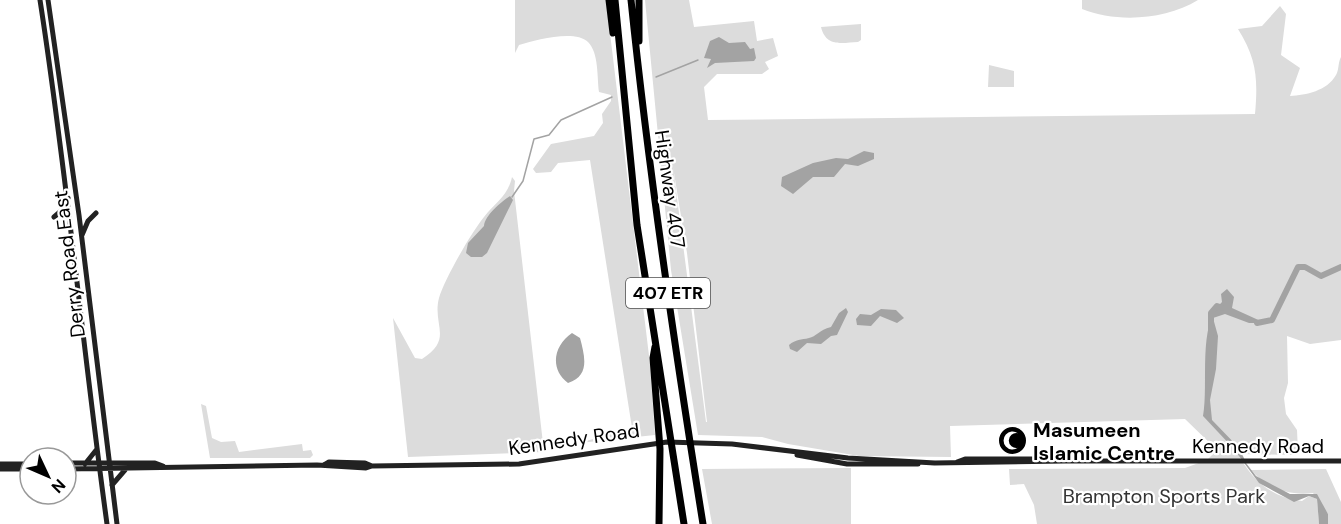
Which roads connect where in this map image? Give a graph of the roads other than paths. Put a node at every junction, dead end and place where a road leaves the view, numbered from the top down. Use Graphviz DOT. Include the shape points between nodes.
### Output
graph roads {
  1 [pos="40,0"];
  2 [pos="48,0"];
  3 [pos="609,0"];
  4 [pos="615,0"];
  5 [pos="631,0"];
  6 [pos="639,0"];
  7 [pos="49,8"];
  8 [pos="42,9"];
  9 [pos="44,28"];
  10 [pos="51,28"];
  11 [pos="638,62"];
  12 [pos="622,77"];
  13 [pos="69,145"];
  14 [pos="61,146"];
  15 [pos="73,171"];
  16 [pos="65,172"];
  17 [pos="68,196"];
  18 [pos="96,213"];
  19 [pos="54,217"];
  20 [pos="82,236"];
  21 [pos="656,343"];
  22 [pos="98,448"];
  23 [pos="1341,461"];
  24 [pos="0,464"];
  25 [pos="18,464"];
  26 [pos="78,464"];
  27 [pos="86,464"];
  28 [pos="163,466"];
  29 [pos="100,467"];
  30 [pos="109,467"];
  31 [pos="78,468"];
  32 [pos="0,469"];
  33 [pos="18,469"];
  34 [pos="125,469"];
  35 [pos="111,487"];
  36 [pos="107,524"];
  37 [pos="117,524"];
  38 [pos="659,524"];
  39 [pos="684,524"];
  40 [pos="703,524"];
  1 -- 8 [label="main road, Derry Road East"];
  2 -- 7 [label="main road, Derry Road East"];
  3 -- 12 [label="highway"];
  4 -- 12 [label="highway, Highway 407 / 407 ETR"];
  5 -- 11 [label="highway, Highway 407 / 407 ETR"];
  6 -- 11 [label="highway"];
  7 -- 8 [label="main road"];
  7 -- 10 [label="main road, Derry Road East"];
  8 -- 9 [label="main road, Derry Road East"];
  9 -- 10 [label="main road"];
  9 -- 14 [label="main road, Derry Road East"];
  10 -- 13 [label="main road, Derry Road East"];
  11 -- 40 [label="highway, Highway 407 / 407 ETR" via="673,336"];
  12 -- 21 [label="highway, Highway 407 / 407 ETR"];
  13 -- 14 [label="main road"];
  13 -- 15 [label="main road, Derry Road East"];
  14 -- 16 [label="main road, Derry Road East"];
  15 -- 16 [label="main road"];
  15 -- 20 [label="main road, Derry Road East"];
  16 -- 17 [label="main road, Derry Road East"];
  17 -- 19 [label="main road"];
  17 -- 22 [label="main road, Derry Road East"];
  18 -- 20 [label="main road"];
  20 -- 30 [label="main road, Derry Road East"];
  21 -- 38 [label="highway" via="653,358 660,449"];
  21 -- 39 [label="highway, Highway 407 / 407 ETR"];
  22 -- 27 [label="main road"];
  22 -- 29 [label="main road, Derry Road East"];
  23 -- 28 [label="main road, Kennedy Road" via="847,464 780,451 697,442 650,443 519,464 372,466 329,462"];
  24 -- 25 [label="main road"];
  26 -- 27 [label="main road, Kennedy Road"];
  27 -- 29 [label="main road, Kennedy Road"];
  28 -- 30 [label="main road, Kennedy Road" via="155,463"];
  28 -- 34 [label="main road, Kennedy Road"];
  29 -- 30 [label="main road, Kennedy Road"];
  29 -- 31 [label="main road, Kennedy Road"];
  29 -- 36 [label="main road, Derry Road East"];
  30 -- 34 [label="main road, Kennedy Road"];
  30 -- 35 [label="main road, Derry Road East"];
  32 -- 33 [label="main road"];
  34 -- 35 [label="main road"];
  35 -- 37 [label="main road, Derry Road East"];
}
